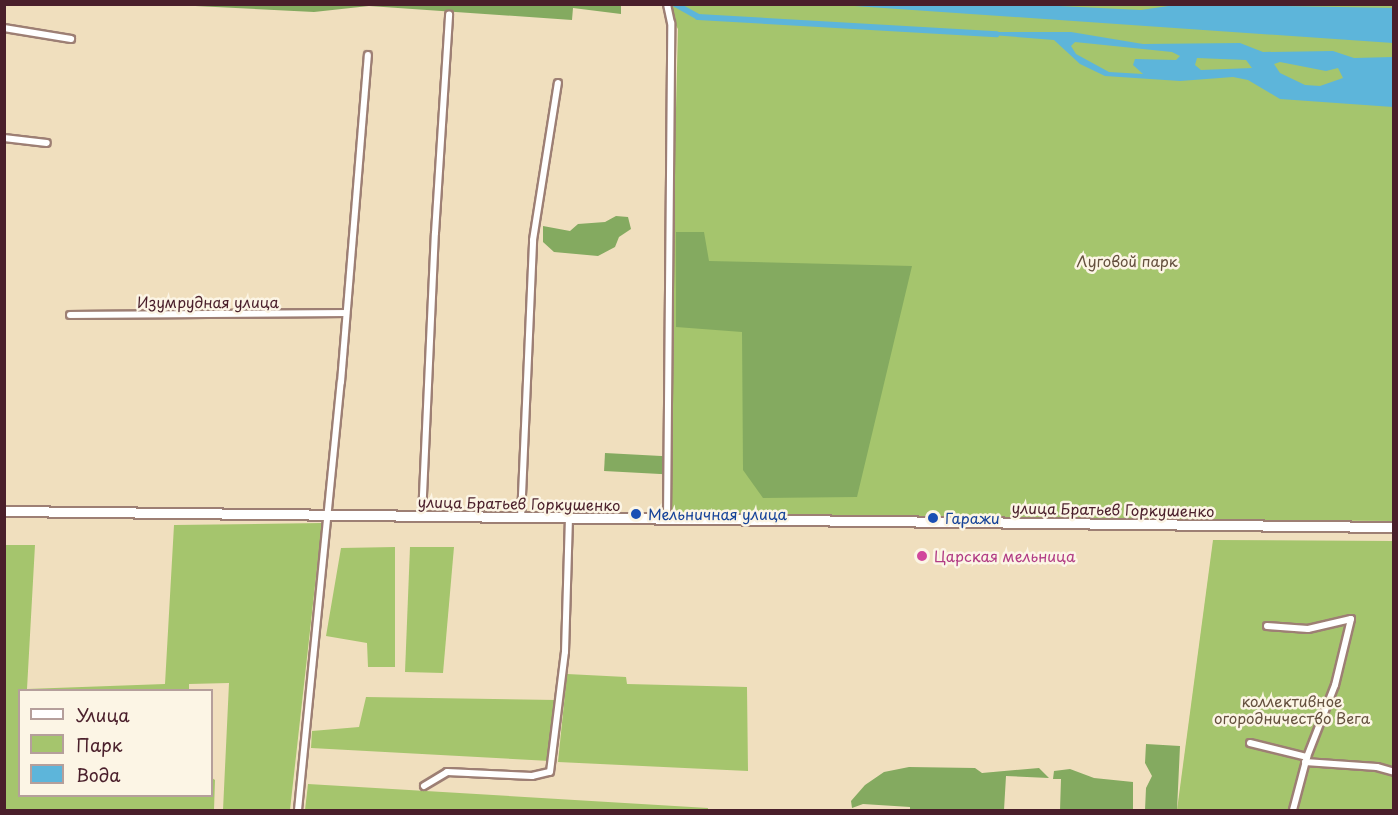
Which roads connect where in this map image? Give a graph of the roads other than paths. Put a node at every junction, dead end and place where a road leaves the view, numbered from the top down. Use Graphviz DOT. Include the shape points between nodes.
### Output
graph roads {
  1 [pos="668,4"];
  2 [pos="449,14"];
  3 [pos="4,28"];
  4 [pos="71,39"];
  5 [pos="368,55"];
  6 [pos="558,83"];
  7 [pos="4,138"];
  8 [pos="46,143"];
  9 [pos="346,313"];
  10 [pos="70,315"];
  11 [pos="4,511"];
  12 [pos="326,515"];
  13 [pos="422,517"];
  14 [pos="521,518"];
  15 [pos="569,519"];
  16 [pos="667,519"];
  17 [pos="1394,527"];
  18 [pos="1267,626"];
  19 [pos="1250,743"];
  20 [pos="1306,760"];
  21 [pos="1394,771"];
  22 [pos="424,786"];
  23 [pos="298,810"];
  24 [pos="1293,810"];
  1 -- 16 [label="street" via="671,44"];
  2 -- 13 [label="street"];
  3 -- 4 [label="street"];
  5 -- 9 [label="street"];
  6 -- 14 [label="street" via="533,240"];
  7 -- 8 [label="street"];
  9 -- 10 [label="street, Изумрудная улица"];
  9 -- 12 [label="street"];
  11 -- 12 [label="street, улица Братьев Горкушенко"];
  12 -- 13 [label="street, улица Братьев Горкушенко"];
  12 -- 23 [label="street"];
  13 -- 14 [label="street, улица Братьев Горкушенко"];
  14 -- 15 [label="street, улица Братьев Горкушенко"];
  15 -- 16 [label="street, улица Братьев Горкушенко"];
  15 -- 22 [label="street" via="565,652 550,772 532,776 447,772"];
  16 -- 17 [label="street, улица Братьев Горкушенко"];
  18 -- 20 [label="street" via="1308,628 1351,619 1335,685"];
  19 -- 20 [label="street"];
  20 -- 21 [label="street"];
  20 -- 24 [label="street"];
}
